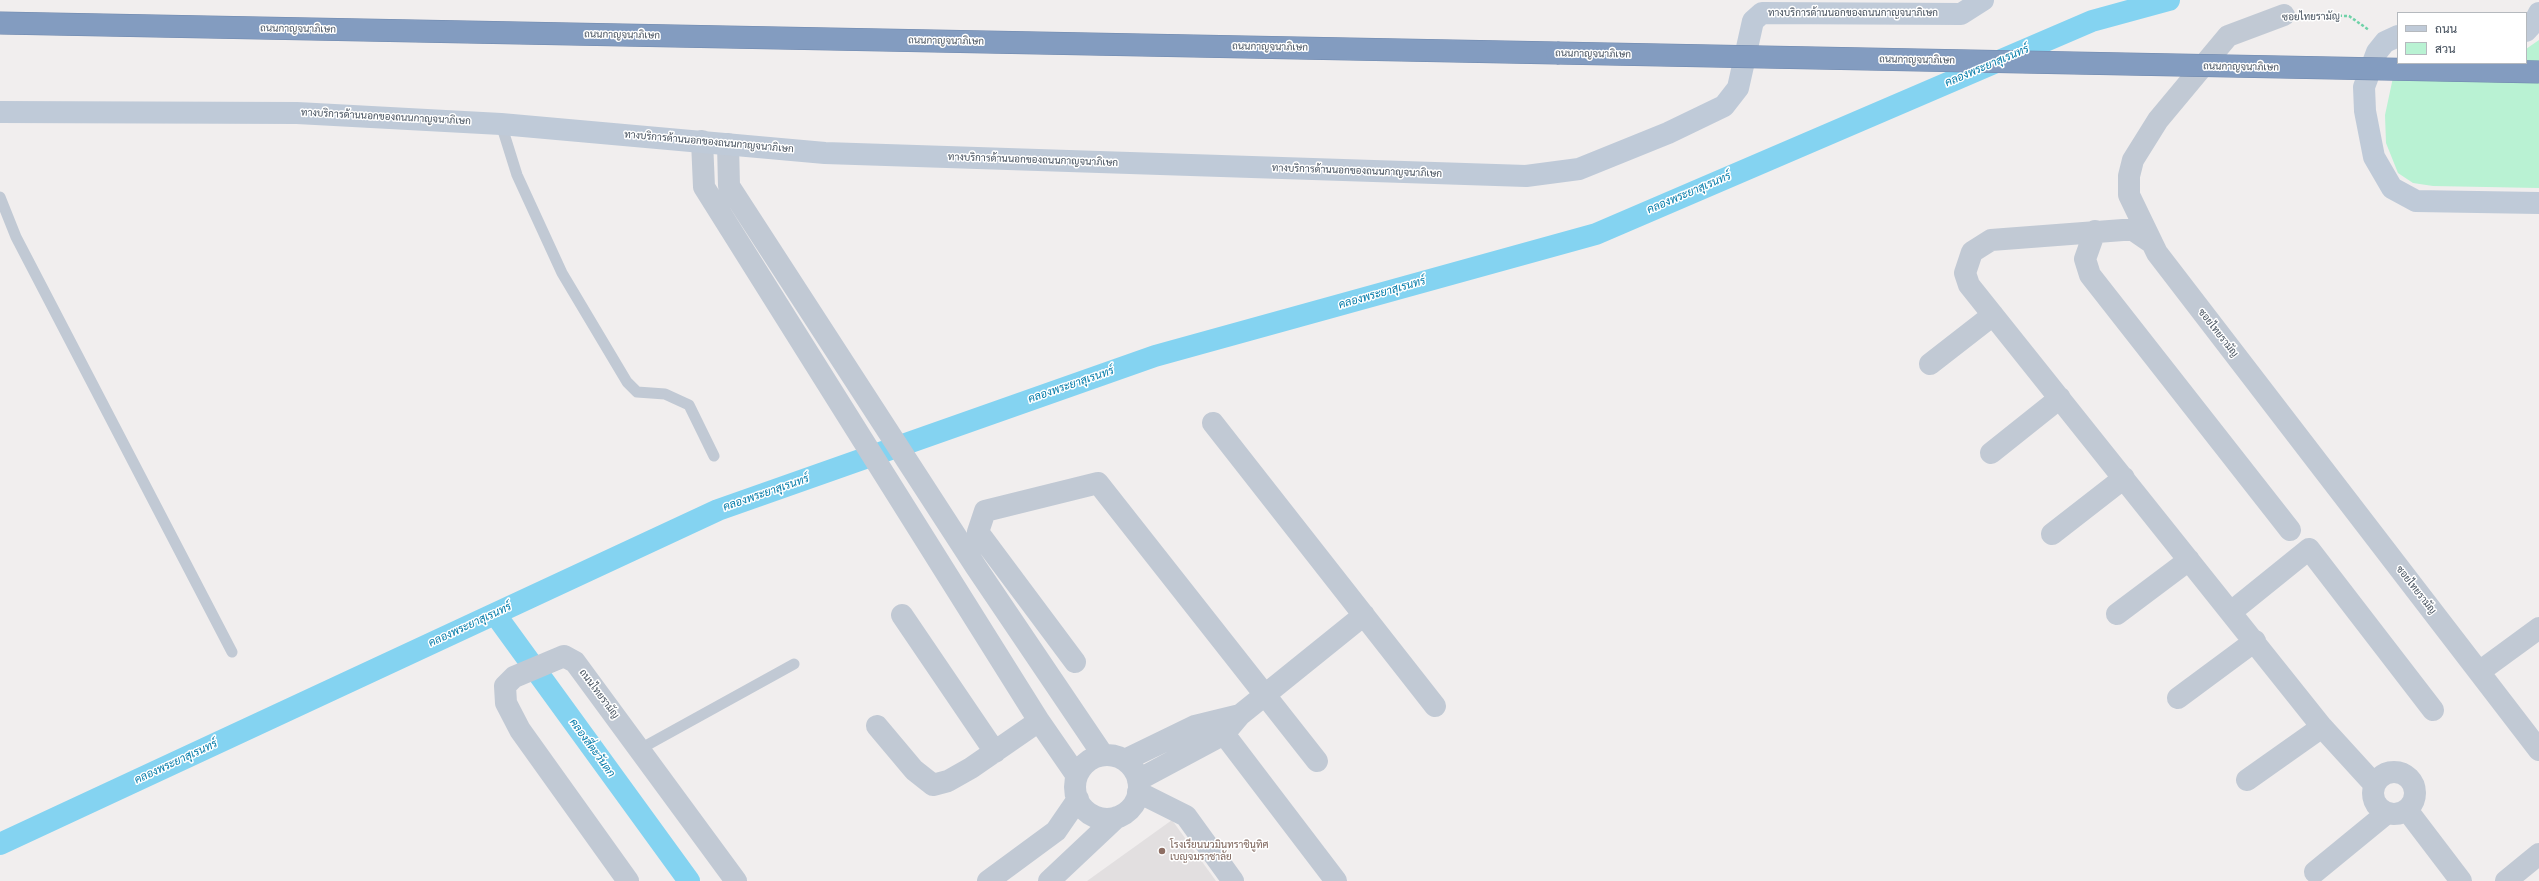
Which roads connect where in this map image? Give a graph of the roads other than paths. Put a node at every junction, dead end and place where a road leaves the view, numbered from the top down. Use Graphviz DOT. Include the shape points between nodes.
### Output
graph roads {
  1 [pos="1983,0"];
  2 [pos="2539,13"];
  3 [pos="2284,15"];
  4 [pos="0,23"];
  5 [pos="2527,30"];
  6 [pos="2392,39"];
  7 [pos="2539,72"];
  8 [pos="0,112"];
  9 [pos="501,124"];
  10 [pos="702,141"];
  11 [pos="728,144"];
  12 [pos="0,198"];
  13 [pos="2539,203"];
  14 [pos="2095,231"];
  15 [pos="2152,243"];
  16 [pos="1993,316"];
  17 [pos="817,324"];
  18 [pos="796,336"];
  19 [pos="1930,364"];
  20 [pos="2060,398"];
  21 [pos="1213,422"];
  22 [pos="1991,453"];
  23 [pos="714,456"];
  24 [pos="2124,478"];
  25 [pos="2290,530"];
  26 [pos="2052,534"];
  27 [pos="2189,560"];
  28 [pos="976,567"];
  29 [pos="951,582"];
  30 [pos="2231,612"];
  31 [pos="2117,614"];
  32 [pos="902,615"];
  33 [pos="1364,616"];
  34 [pos="2539,628"];
  35 [pos="2255,641"];
  36 [pos="232,652"];
  37 [pos="1075,662"];
  38 [pos="794,664"];
  39 [pos="2479,672"];
  40 [pos="1265,695"];
  41 [pos="2178,698"];
  42 [pos="1435,706"];
  43 [pos="2433,710"];
  44 [pos="1240,715"];
  45 [pos="1038,721"];
  46 [pos="877,726"];
  47 [pos="2322,727"];
  48 [pos="1224,734"];
  49 [pos="640,749"];
  50 [pos="2539,750"];
  51 [pos="995,752"];
  52 [pos="1103,755"];
  53 [pos="1125,760"];
  54 [pos="1317,761"];
  55 [pos="1077,776"];
  56 [pos="2247,780"];
  57 [pos="2374,784"];
  58 [pos="1138,786"];
  59 [pos="1078,799"];
  60 [pos="2397,812"];
  61 [pos="1116,817"];
  62 [pos="2539,854"];
  63 [pos="2315,872"];
  64 [pos="628,881"];
  65 [pos="736,881"];
  66 [pos="988,881"];
  67 [pos="1049,881"];
  68 [pos="1234,881"];
  69 [pos="1336,881"];
  70 [pos="2461,881"];
  71 [pos="2506,881"];
  1 -- 11 [label="main road, ทางบริการด้านนอกของถนนกาญจนาภิเษก" via="1961,14 1762,13 1753,21 1738,88 1724,106 1668,133 1579,169 1526,176 825,153"];
  2 -- 5 [label="main road"];
  3 -- 15 [label="street, ซอยไทยรามัญ" via="2228,36 2158,120 2133,160 2129,176 2129,195"];
  4 -- 7 [label="highway, ถนนกาญจนาภิเษก, bridge"];
  6 -- 13 [label="main road" via="2377,52 2364,87 2365,111 2374,157 2392,188 2416,201"];
  8 -- 9 [label="main road, ทางบริการด้านนอกของถนนกาญจนาภิเษก" via="297,113"];
  9 -- 10 [label="main road, ทางบริการด้านนอกของถนนกาญจนาภิเษก"];
  9 -- 23 [label="lane" via="517,175 562,273 627,382 637,392 665,394 689,405"];
  10 -- 11 [label="main road, ทางบริการด้านนอกของถนนกาญจนาภิเษก"];
  10 -- 18 [label="street" via="704,187"];
  11 -- 17 [label="street" via="729,186"];
  12 -- 36 [label="lane" via="16,236"];
  14 -- 15 [label="street" via="2133,230"];
  14 -- 16 [label="street" via="1991,240 1972,252 1965,273 1969,285"];
  14 -- 25 [label="street" via="2084,259 2090,275"];
  15 -- 39 [label="street, ซอยไทยรามัญ" via="2162,260"];
  16 -- 19 [label="street"];
  16 -- 20 [label="street"];
  17 -- 18 [label="street"];
  17 -- 28 [label="street"];
  18 -- 29 [label="street" via="934,551"];
  20 -- 22 [label="street"];
  20 -- 24 [label="street"];
  21 -- 33 [label="street"];
  24 -- 26 [label="street"];
  24 -- 27 [label="street"];
  27 -- 30 [label="street"];
  27 -- 31 [label="street"];
  28 -- 29 [label="street"];
  28 -- 52 [label="street"];
  29 -- 45 [label="street"];
  30 -- 35 [label="street"];
  30 -- 43 [label="street" via="2309,549"];
  32 -- 51 [label="street"];
  33 -- 40 [label="street"];
  33 -- 42 [label="street"];
  34 -- 39 [label="street"];
  35 -- 41 [label="street"];
  35 -- 47 [label="street"];
  37 -- 40 [label="street" via="978,532 985,511 1098,483"];
  38 -- 49 [label="lane"];
  39 -- 50 [label="street, ซอยไทยรามัญ"];
  40 -- 44 [label="street"];
  40 -- 54 [label="street"];
  44 -- 48 [label="street"];
  44 -- 53 [label="street" via="1196,726"];
  45 -- 51 [label="street"];
  45 -- 55 [label="street"];
  46 -- 51 [label="street" via="914,770 933,785 948,781"];
  47 -- 56 [label="street"];
  47 -- 57 [label="street"];
  48 -- 58 [label="street"];
  48 -- 69 [label="street"];
  49 -- 64 [label="street, ถนนไทยรามัญ" via="575,662 564,656 514,677 505,686 506,703 520,730"];
  49 -- 65 [label="street, ถนนไทยรามัญ"];
  52 -- 53 [label="street"];
  52 -- 55 [label="street" via="1086,762"];
  53 -- 58 [label="street" via="1135,772"];
  55 -- 59 [label="street" via="1075,792"];
  57 -- 60 [label="street" via="2373,798 2380,810"];
  57 -- 60 [label="street" via="2384,774 2391,772 2404,774 2414,785 2412,805"];
  58 -- 61 [label="street" via="1131,807"];
  58 -- 68 [label="street" via="1186,816"];
  59 -- 61 [label="street" via="1082,807 1098,818"];
  59 -- 66 [label="street" via="1056,831"];
  60 -- 63 [label="street"];
  60 -- 70 [label="street"];
  61 -- 67 [label="street"];
  62 -- 71 [label="street"];
}
